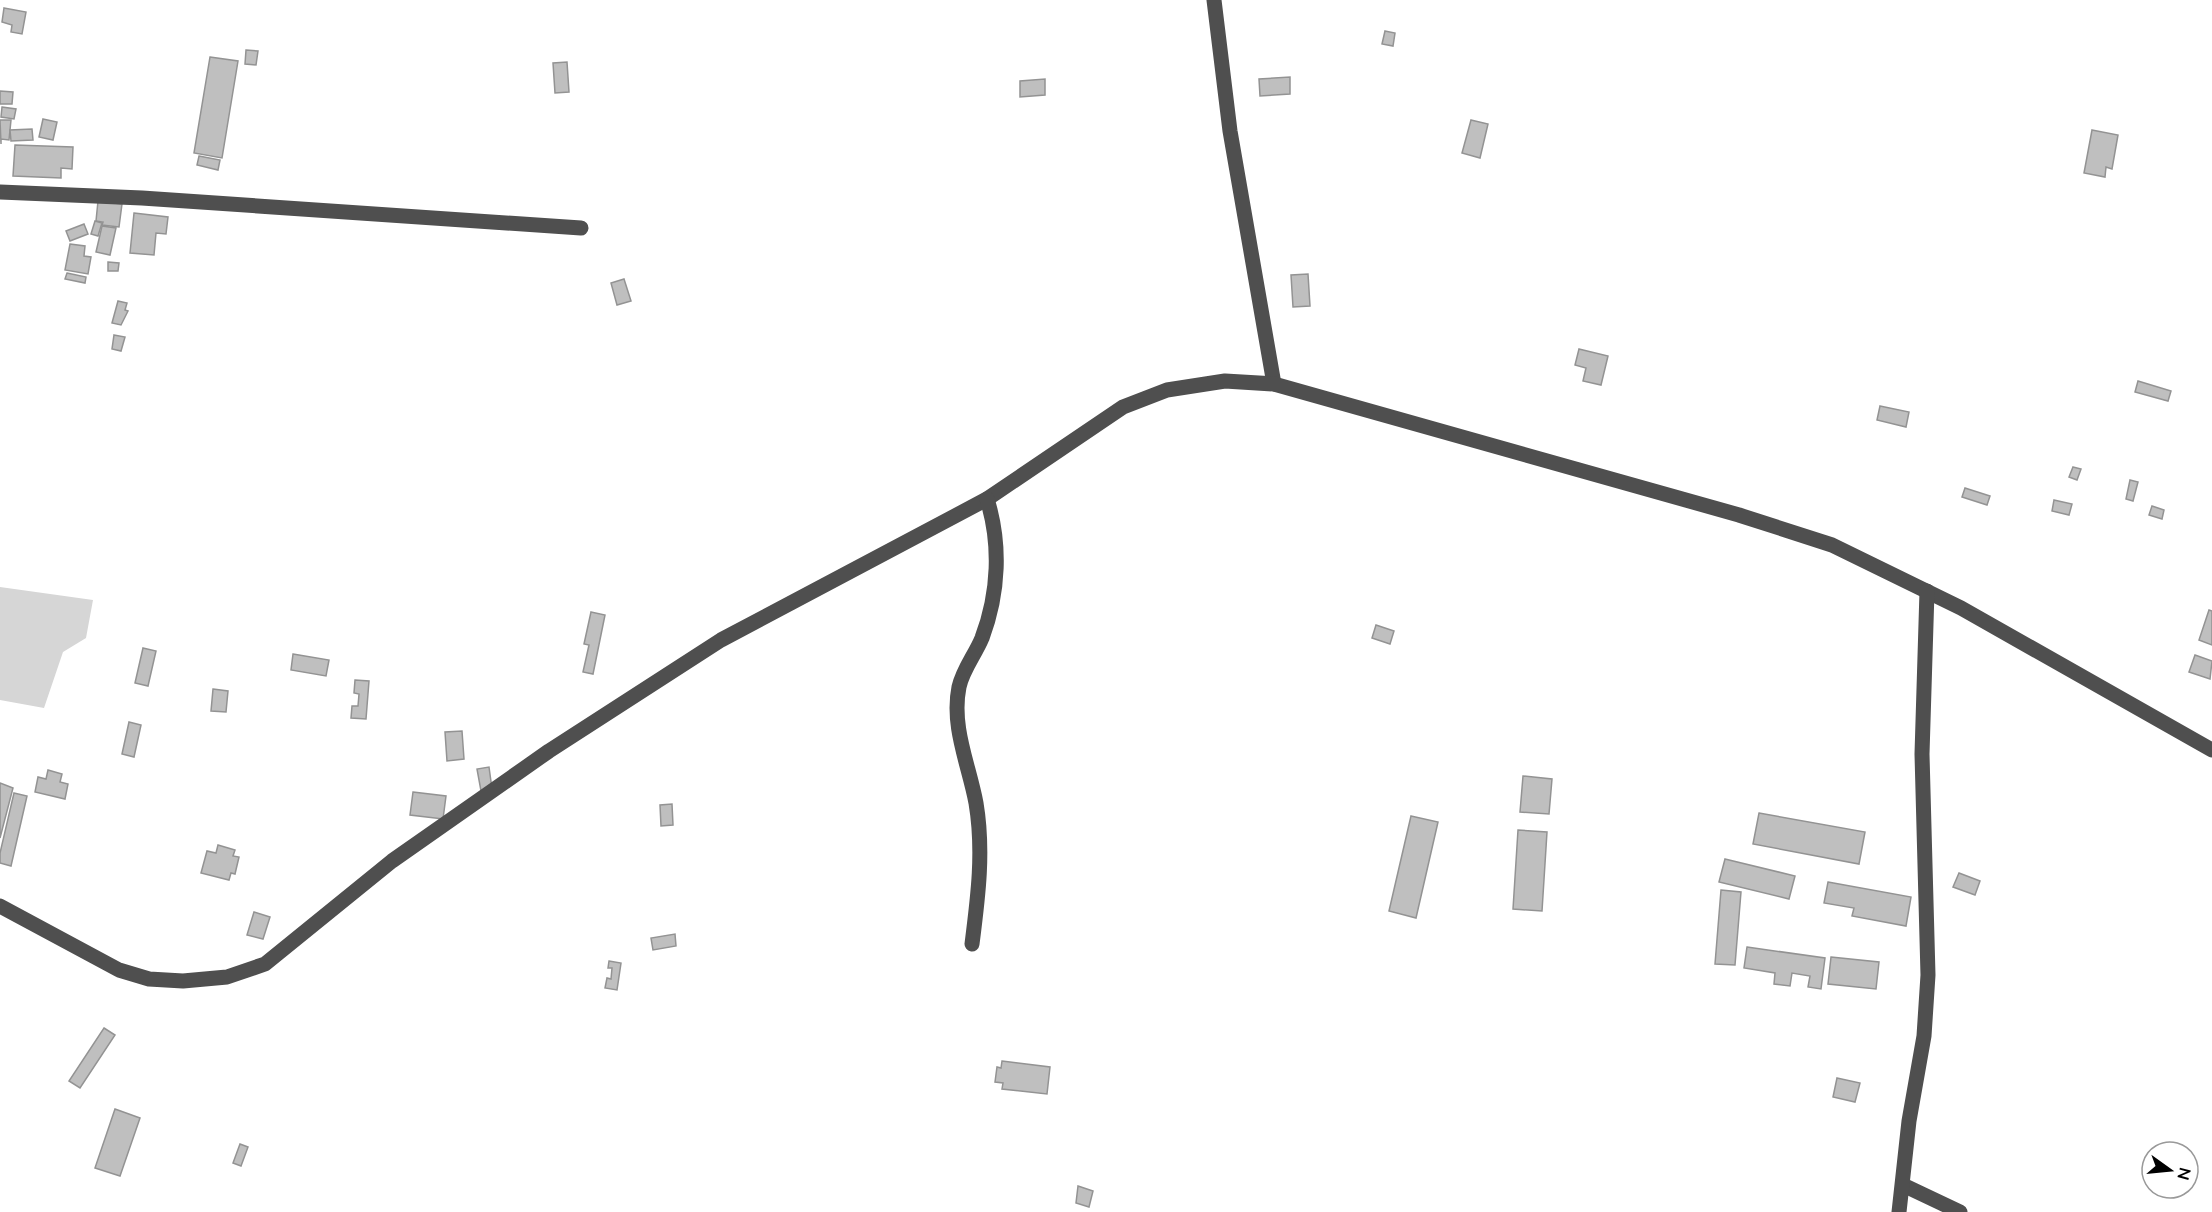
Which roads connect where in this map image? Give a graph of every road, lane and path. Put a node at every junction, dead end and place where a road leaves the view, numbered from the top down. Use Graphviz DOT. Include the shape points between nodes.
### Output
graph roads {
  1 [pos="1214,0"];
  2 [pos="0,192"];
  3 [pos="581,228"];
  4 [pos="1274,384"];
  5 [pos="987,500"];
  6 [pos="1927,591"];
  7 [pos="2212,750"];
  8 [pos="0,906"];
  9 [pos="972,944"];
  10 [pos="1903,1185"];
  11 [pos="1899,1212"];
  12 [pos="1959,1212"];
  1 -- 4 [label="street" via="1230,131"];
  2 -- 3 [label="street"];
  4 -- 5 [label="street" via="1225,381 1167,390 1123,407"];
  4 -- 6 [label="street" via="1750,519 1832,545"];
  5 -- 8 [label="street" via="711,646 549,751 392,861 265,964 227,977 149,979 119,970"];
  5 -- 9 [label="street" via="995,525 998,558 982,636 959,689 959,741 976,802 980,842"];
  6 -- 7 [label="street"];
  6 -- 10 [label="street" via="1922,754 1928,975 1924,1036 1908,1121"];
  10 -- 11 [label="street"];
  10 -- 12 [label="street"];
}
